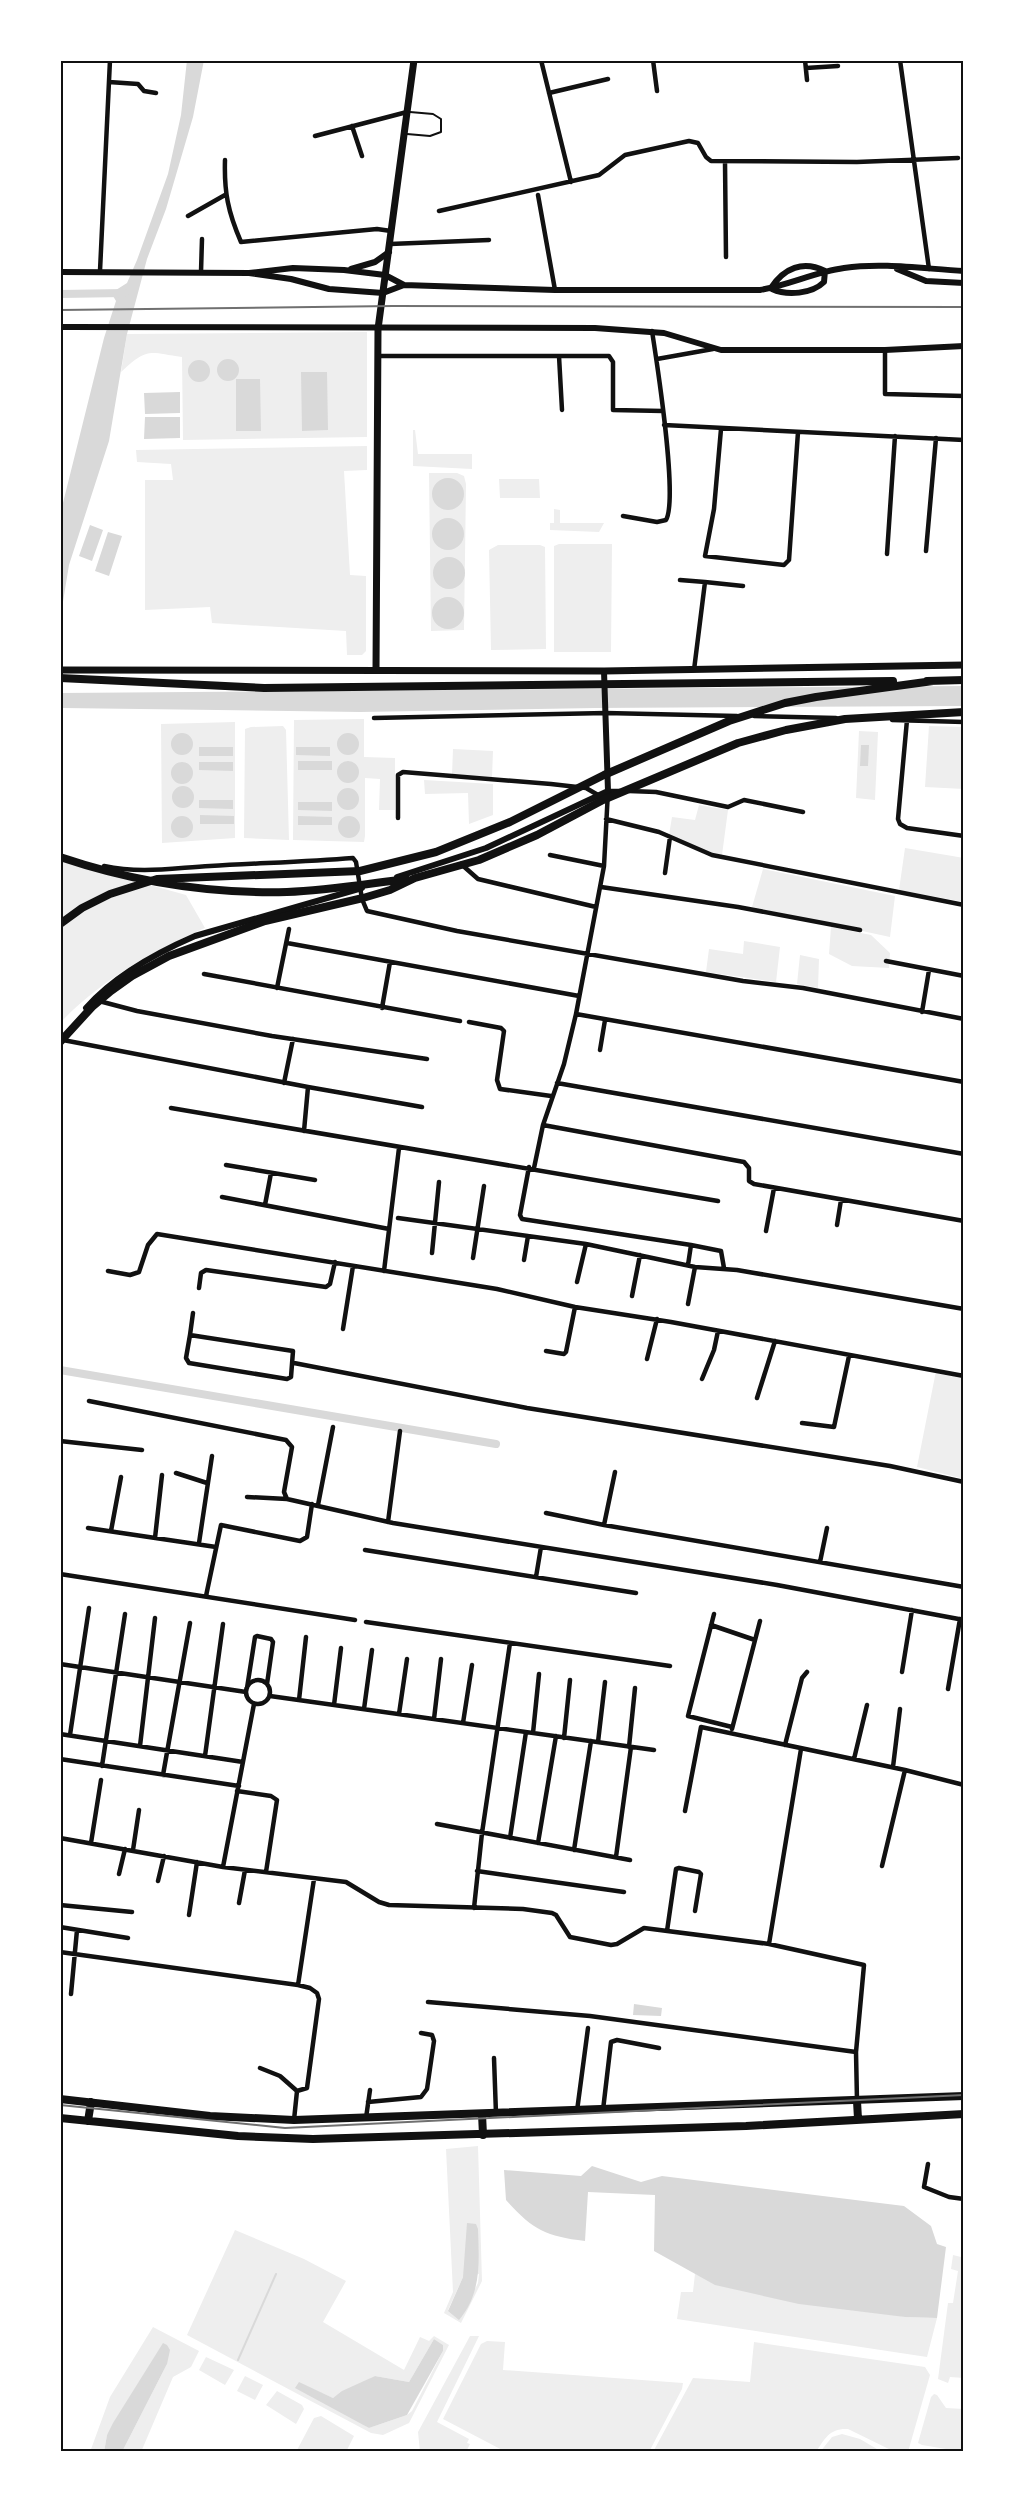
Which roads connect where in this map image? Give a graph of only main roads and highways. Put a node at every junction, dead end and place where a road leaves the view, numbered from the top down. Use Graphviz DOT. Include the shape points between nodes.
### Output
graph roads {
  1 [pos="414,60"];
  2 [pos="964,665"];
  3 [pos="60,670"];
  4 [pos="376,670"];
  5 [pos="60,678"];
  6 [pos="964,680"];
  7 [pos="933,681"];
  8 [pos="964,712"];
  9 [pos="60,857"];
  10 [pos="415,878"];
  11 [pos="60,924"];
  12 [pos="60,1039"];
  13 [pos="964,2096"];
  14 [pos="60,2099"];
  15 [pos="857,2101"];
  16 [pos="91,2102"];
  17 [pos="482,2114"];
  18 [pos="964,2114"];
  19 [pos="60,2118"];
  20 [pos="858,2119"];
  21 [pos="88,2121"];
  22 [pos="483,2135"];
  1 -- 4 [label="main road" via="378,329"];
  2 -- 4 [label="main road"];
  3 -- 4 [label="main road"];
  5 -- 7 [label="highway" via="264,688"];
  6 -- 7 [label="highway"];
  7 -- 11 [label="highway" via="806,699 729,721 436,852 360,871 157,879 110,894"];
  8 -- 10 [label="highway" via="845,719 746,740 613,795 479,860"];
  9 -- 10 [label="highway" via="107,873 220,891 287,892"];
  10 -- 12 [label="highway" via="390,890 265,921 169,956 111,991"];
  13 -- 15 [label="main road"];
  14 -- 16 [label="main road"];
  15 -- 17 [label="main road"];
  15 -- 20 [label="main road"];
  16 -- 17 [label="main road" via="210,2116 294,2120"];
  16 -- 21 [label="main road"];
  17 -- 22 [label="main road"];
  18 -- 20 [label="main road"];
  19 -- 21 [label="main road"];
  20 -- 22 [label="main road"];
  21 -- 22 [label="main road" via="261,2138"];
}
